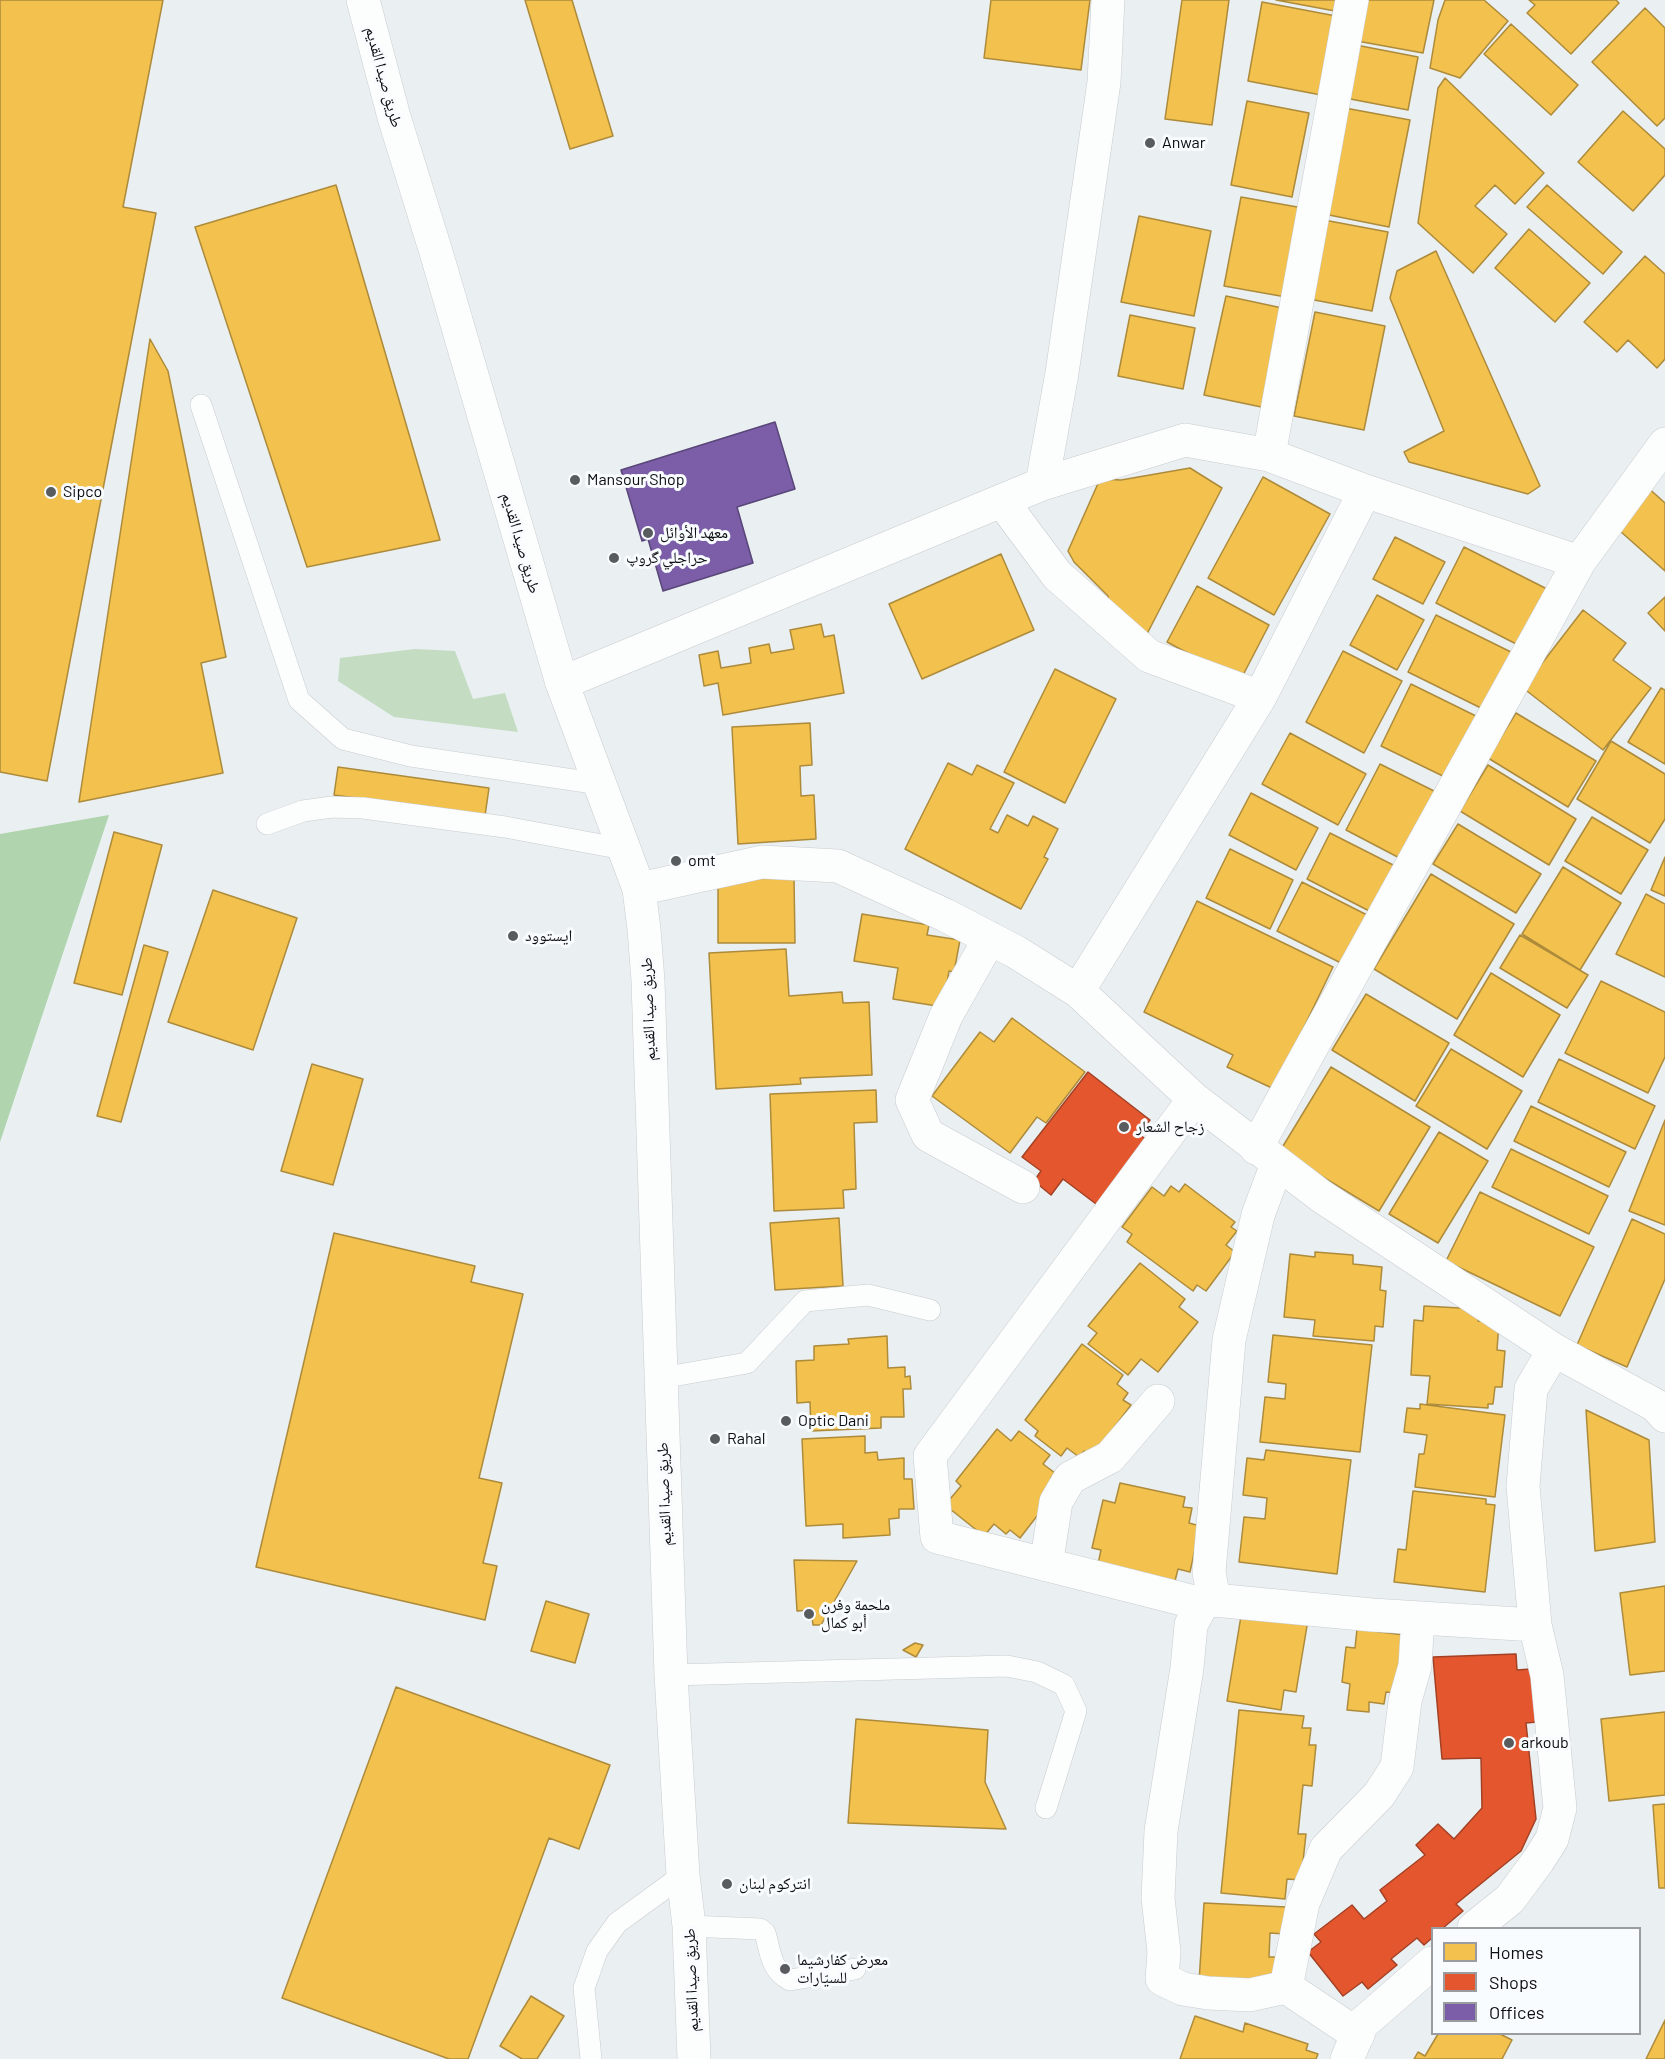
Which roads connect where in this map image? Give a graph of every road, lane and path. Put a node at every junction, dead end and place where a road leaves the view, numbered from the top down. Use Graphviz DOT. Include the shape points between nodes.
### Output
graph roads {
  1 [pos="363,0"];
  2 [pos="1108,0"];
  3 [pos="1352,0"];
  4 [pos="201,405"];
  5 [pos="1665,444"];
  6 [pos="1269,455"];
  7 [pos="1042,484"];
  8 [pos="1365,491"];
  9 [pos="1002,501"];
  10 [pos="1579,562"];
  11 [pos="562,683"];
  12 [pos="1260,697"];
  13 [pos="600,784"];
  14 [pos="267,824"];
  15 [pos="623,849"];
  16 [pos="639,888"];
  17 [pos="990,938"];
  18 [pos="1078,991"];
  19 [pos="1194,1099"];
  20 [pos="1267,1156"];
  21 [pos="1023,1187"];
  22 [pos="930,1310"];
  23 [pos="1554,1350"];
  24 [pos="661,1378"];
  25 [pos="1158,1401"];
  26 [pos="1665,1416"];
  27 [pos="1046,1565"];
  28 [pos="1208,1602"];
  29 [pos="1418,1618"];
  30 [pos="1535,1625"];
  31 [pos="670,1675"];
  32 [pos="1046,1808"];
  33 [pos="683,1875"];
  34 [pos="689,1926"];
  35 [pos="1476,1927"];
  36 [pos="1431,1964"];
  37 [pos="855,1969"];
  38 [pos="1286,1988"];
  39 [pos="1352,2047"];
  40 [pos="591,2059"];
  41 [pos="694,2059"];
  1 -- 11 [label="main road, طريق صيدا القديم"];
  2 -- 7 [label="main road" via="1101,106"];
  3 -- 6 [label="main road"];
  4 -- 13 [label="lane" via="299,700 343,739 411,756"];
  5 -- 10 [label="main road"];
  6 -- 7 [label="main road" via="1185,440"];
  6 -- 8 [label="main road"];
  7 -- 9 [label="main road"];
  8 -- 10 [label="main road"];
  8 -- 12 [label="main road"];
  9 -- 11 [label="main road"];
  9 -- 12 [label="main road" via="1057,575 1149,656"];
  10 -- 20 [label="main road"];
  11 -- 13 [label="main road, طريق صيدا القديم"];
  12 -- 18 [label="main road"];
  13 -- 15 [label="main road, طريق صيدا القديم"];
  14 -- 15 [label="lane" via="303,811 363,808 505,827"];
  15 -- 16 [label="main road, طريق صيدا القديم"];
  16 -- 17 [label="main road" via="762,862 838,866"];
  16 -- 24 [label="main road, طريق صيدا القديم" via="648,981"];
  17 -- 18 [label="main road"];
  17 -- 21 [label="main road" via="946,1016 912,1100 928,1135"];
  18 -- 19 [label="main road"];
  19 -- 20 [label="main road"];
  19 -- 27 [label="main road" via="930,1456 937,1537"];
  20 -- 23 [label="main road"];
  20 -- 28 [label="main road" via="1230,1340"];
  22 -- 24 [label="lane" via="868,1295 805,1301 747,1363"];
  23 -- 26 [label="main road" via="1655,1405"];
  23 -- 30 [label="main road" via="1531,1389 1523,1486"];
  24 -- 31 [label="main road, طريق صيدا القديم"];
  25 -- 27 [label="main road" via="1110,1457 1070,1478 1056,1502"];
  27 -- 28 [label="main road"];
  28 -- 29 [label="main road"];
  28 -- 38 [label="main road" via="1191,1625 1161,1831 1158,1898 1164,1952 1162,1979 1184,1989 1218,1993 1250,1995"];
  29 -- 30 [label="main road"];
  29 -- 38 [label="main road" via="1415,1666 1397,1767 1379,1795 1326,1849 1303,1904"];
  30 -- 35 [label="main road" via="1547,1675 1560,1808 1552,1839 1538,1861 1510,1899"];
  31 -- 32 [label="lane" via="1007,1666 1037,1672 1064,1685 1076,1711"];
  31 -- 33 [label="main road, طريق صيدا القديم"];
  33 -- 34 [label="main road, طريق صيدا القديم"];
  33 -- 40 [label="lane" via="617,1923 597,1951 584,1988"];
  34 -- 37 [label="lane" via="760,1929 765,1933 774,1967 790,1980"];
  34 -- 41 [label="main road, طريق صيدا القديم"];
  36 -- 39 [label="main road" via="1362,2024"];
  38 -- 39 [label="main road"];
}
